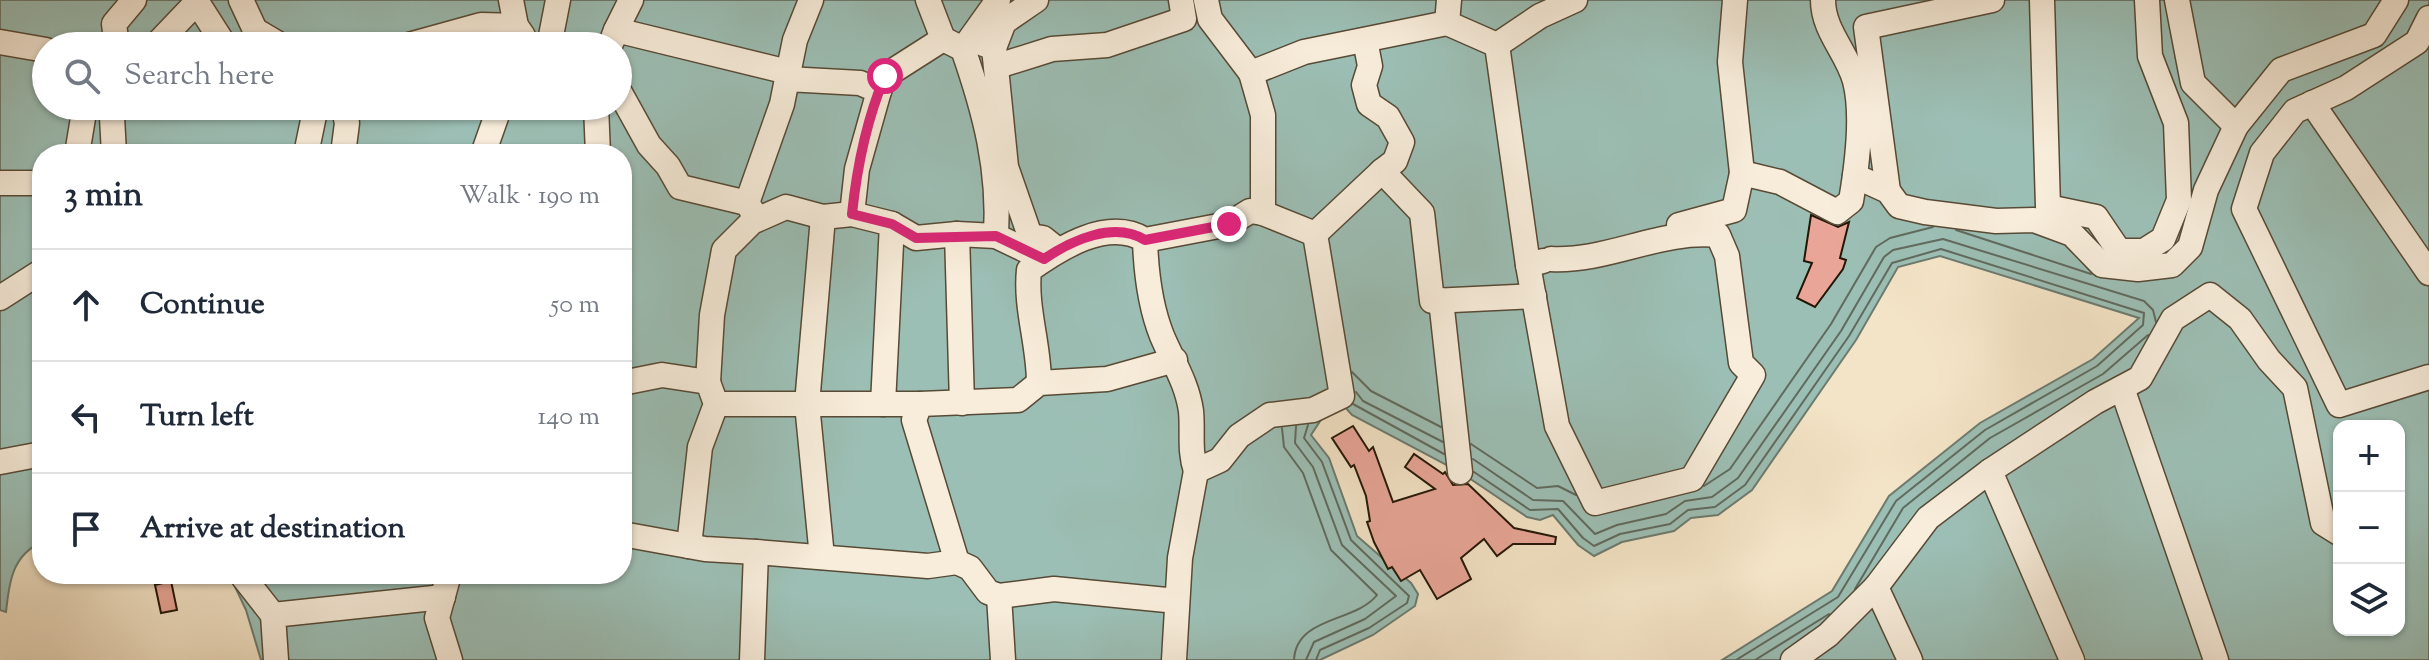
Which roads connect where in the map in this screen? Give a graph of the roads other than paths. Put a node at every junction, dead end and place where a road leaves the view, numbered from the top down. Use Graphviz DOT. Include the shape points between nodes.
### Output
graph roads {
  1 [pos="134,0"];
  2 [pos="241,0"];
  3 [pos="511,0"];
  4 [pos="558,0"];
  5 [pos="631,0"];
  6 [pos="811,0"];
  7 [pos="928,0"];
  8 [pos="998,0"];
  9 [pos="1036,0"];
  10 [pos="1181,0"];
  11 [pos="1206,0"];
  12 [pos="1575,0"];
  13 [pos="1735,0"];
  14 [pos="1823,0"];
  15 [pos="1992,0"];
  16 [pos="2026,0"];
  17 [pos="2042,0"];
  18 [pos="2147,0"];
  19 [pos="2177,0"];
  20 [pos="2396,0"];
  21 [pos="1448,12"];
  22 [pos="2429,18"];
  23 [pos="115,32"];
  24 [pos="168,32"];
  25 [pos="216,32"];
  26 [pos="258,32"];
  27 [pos="456,32"];
  28 [pos="505,32"];
  29 [pos="518,32"];
  30 [pos="552,32"];
  31 [pos="616,32"];
  32 [pos="1365,40"];
  33 [pos="0,42"];
  34 [pos="632,42"];
  35 [pos="1497,45"];
  36 [pos="32,48"];
  37 [pos="974,48"];
  38 [pos="1251,73"];
  39 [pos="788,75"];
  40 [pos="879,91"];
  41 [pos="2312,103"];
  42 [pos="632,114"];
  43 [pos="83,120"];
  44 [pos="112,120"];
  45 [pos="313,120"];
  46 [pos="346,120"];
  47 [pos="495,120"];
  48 [pos="597,120"];
  49 [pos="2236,126"];
  50 [pos="79,144"];
  51 [pos="110,144"];
  52 [pos="308,144"];
  53 [pos="344,144"];
  54 [pos="487,144"];
  55 [pos="598,144"];
  56 [pos="1382,171"];
  57 [pos="1742,173"];
  58 [pos="1855,176"];
  59 [pos="0,183"];
  60 [pos="32,183"];
  61 [pos="1888,191"];
  62 [pos="752,211"];
  63 [pos="1263,213"];
  64 [pos="852,214"];
  65 [pos="823,217"];
  66 [pos="2034,220"];
  67 [pos="892,224"];
  68 [pos="957,234"];
  69 [pos="1315,234"];
  70 [pos="996,236"];
  71 [pos="1145,240"];
  72 [pos="1051,254"];
  73 [pos="1540,262"];
  74 [pos="2429,273"];
  75 [pos="32,277"];
  76 [pos="1534,296"];
  77 [pos="0,298"];
  78 [pos="1441,300"];
  79 [pos="1175,360"];
  80 [pos="2429,377"];
  81 [pos="632,381"];
  82 [pos="1039,383"];
  83 [pos="2122,388"];
  84 [pos="712,393"];
  85 [pos="962,403"];
  86 [pos="807,404"];
  87 [pos="883,404"];
  88 [pos="920,404"];
  89 [pos="32,456"];
  90 [pos="0,462"];
  91 [pos="1196,471"];
  92 [pos="1990,471"];
  93 [pos="1460,472"];
  94 [pos="2333,529"];
  95 [pos="632,536"];
  96 [pos="689,546"];
  97 [pos="756,552"];
  98 [pos="822,557"];
  99 [pos="957,562"];
  100 [pos="249,584"];
  101 [pos="446,586"];
  102 [pos="1876,587"];
  103 [pos="999,596"];
  104 [pos="1177,601"];
  105 [pos="273,615"];
  106 [pos="276,660"];
  107 [pos="450,660"];
  108 [pos="752,660"];
  109 [pos="1003,660"];
  110 [pos="1174,660"];
  111 [pos="1793,660"];
  112 [pos="1910,660"];
  113 [pos="2072,660"];
  114 [pos="2216,660"];
  1 -- 23 [label="lane" via="114,24"];
  2 -- 26 [label="lane"];
  3 -- 29 [label="lane"];
  4 -- 30 [label="lane"];
  5 -- 31 [label="lane"];
  6 -- 39 [label="lane"];
  7 -- 37 [label="lane" via="937,17"];
  8 -- 37 [label="lane"];
  9 -- 37 [label="lane"];
  10 -- 37 [label="lane" via="1184,19 1107,45"];
  11 -- 38 [label="lane" via="1210,19"];
  12 -- 35 [label="lane"];
  13 -- 57 [label="lane" via="1730,62"];
  14 -- 58 [label="lane" via="1823,17 1855,81"];
  15 -- 61 [label="lane" via="1866,27"];
  16 -- 66 [label="lane"];
  17 -- 18 [label="lane" via="2048,207 2096,217 2119,251 2144,251 2163,239 2179,200 2176,123 2150,56"];
  19 -- 49 [label="lane" via="2193,83"];
  20 -- 49 [label="lane" via="2374,35 2281,70"];
  21 -- 32 [label="lane"];
  21 -- 35 [label="lane"];
  22 -- 41 [label="lane" via="2417,42 2346,88"];
  24 -- 25 [label="lane" via="197,2"];
  27 -- 28 [label="lane" via="481,25"];
  32 -- 38 [label="lane" via="1304,52"];
  32 -- 56 [label="lane" via="1369,104 1388,117 1402,142 1395,161"];
  33 -- 36 [label="lane"];
  34 -- 39 [label="lane"];
  35 -- 73 [label="lane"];
  37 -- 40 [label="lane" via="885,76"];
  37 -- 70 [label="lane" via="999,191"];
  37 -- 72 [label="lane" via="1030,236 1043,238"];
  38 -- 63 [label="lane" via="1263,115"];
  39 -- 40 [label="lane" via="860,83"];
  39 -- 62 [label="lane"];
  40 -- 64 [label="lane" via="857,169"];
  41 -- 74 [label="lane"];
  41 -- 80 [label="lane" via="2295,111 2262,153 2244,209 2339,405"];
  42 -- 62 [label="lane" via="680,187"];
  43 -- 50 [label="lane"];
  44 -- 51 [label="lane"];
  45 -- 52 [label="lane"];
  46 -- 53 [label="lane"];
  47 -- 54 [label="lane"];
  48 -- 55 [label="lane"];
  49 -- 66 [label="lane" via="2206,190 2190,247 2172,265 2102,265 2072,234"];
  56 -- 69 [label="lane"];
  56 -- 78 [label="lane" via="1422,213 1432,301"];
  57 -- 58 [label="lane" via="1780,182 1837,212 1851,201"];
  57 -- 73 [label="lane" via="1734,210"];
  58 -- 61 [label="lane"];
  59 -- 60 [label="lane"];
  61 -- 66 [label="lane" via="1899,206 1925,212"];
  62 -- 65 [label="lane" via="786,207"];
  62 -- 84 [label="lane" via="724,250 712,315"];
  63 -- 69 [label="lane"];
  63 -- 71 [label="lane" via="1250,211 1229,224"];
  64 -- 65 [label="lane"];
  64 -- 67 [label="lane"];
  65 -- 86 [label="lane"];
  67 -- 68 [label="lane" via="916,238"];
  67 -- 87 [label="lane"];
  68 -- 70 [label="lane"];
  68 -- 85 [label="lane"];
  69 -- 91 [label="lane" via="1342,396 1313,410 1270,415 1239,436 1220,460"];
  70 -- 72 [label="lane"];
  71 -- 72 [label="lane" via="1130,231 1095,235"];
  71 -- 79 [label="lane" via="1146,277 1162,336"];
  72 -- 82 [label="lane" via="1029,270 1026,296 1039,350"];
  73 -- 76 [label="lane"];
  73 -- 76 [label="lane" via="1577,261 1666,239 1718,235 1727,256 1741,363 1753,375 1692,479 1595,503 1557,426"];
  75 -- 77 [label="lane"];
  76 -- 78 [label="lane"];
  78 -- 93 [label="lane"];
  79 -- 82 [label="lane" via="1107,379"];
  79 -- 91 [label="lane" via="1191,411"];
  81 -- 84 [label="lane" via="662,375"];
  82 -- 85 [label="lane" via="1018,400"];
  83 -- 92 [label="lane"];
  83 -- 94 [label="lane" via="2140,378 2173,319 2210,295 2240,319 2295,388 2323,523"];
  83 -- 114 [label="lane"];
  84 -- 86 [label="lane"];
  84 -- 96 [label="lane"];
  85 -- 88 [label="lane"];
  86 -- 87 [label="lane"];
  86 -- 98 [label="lane"];
  87 -- 88 [label="lane"];
  88 -- 99 [label="lane" via="914,420"];
  89 -- 90 [label="lane"];
  91 -- 104 [label="lane"];
  92 -- 102 [label="lane" via="1928,518"];
  92 -- 113 [label="lane"];
  95 -- 96 [label="lane"];
  96 -- 97 [label="lane"];
  97 -- 98 [label="lane"];
  97 -- 108 [label="lane"];
  98 -- 99 [label="lane" via="928,566"];
  99 -- 103 [label="lane"];
  100 -- 105 [label="lane"];
  101 -- 105 [label="lane"];
  101 -- 107 [label="lane" via="437,618"];
  102 -- 111 [label="lane" via="1828,635"];
  102 -- 112 [label="lane"];
  103 -- 104 [label="lane" via="1054,589"];
  103 -- 109 [label="lane"];
  104 -- 110 [label="lane"];
  105 -- 106 [label="lane"];
}
